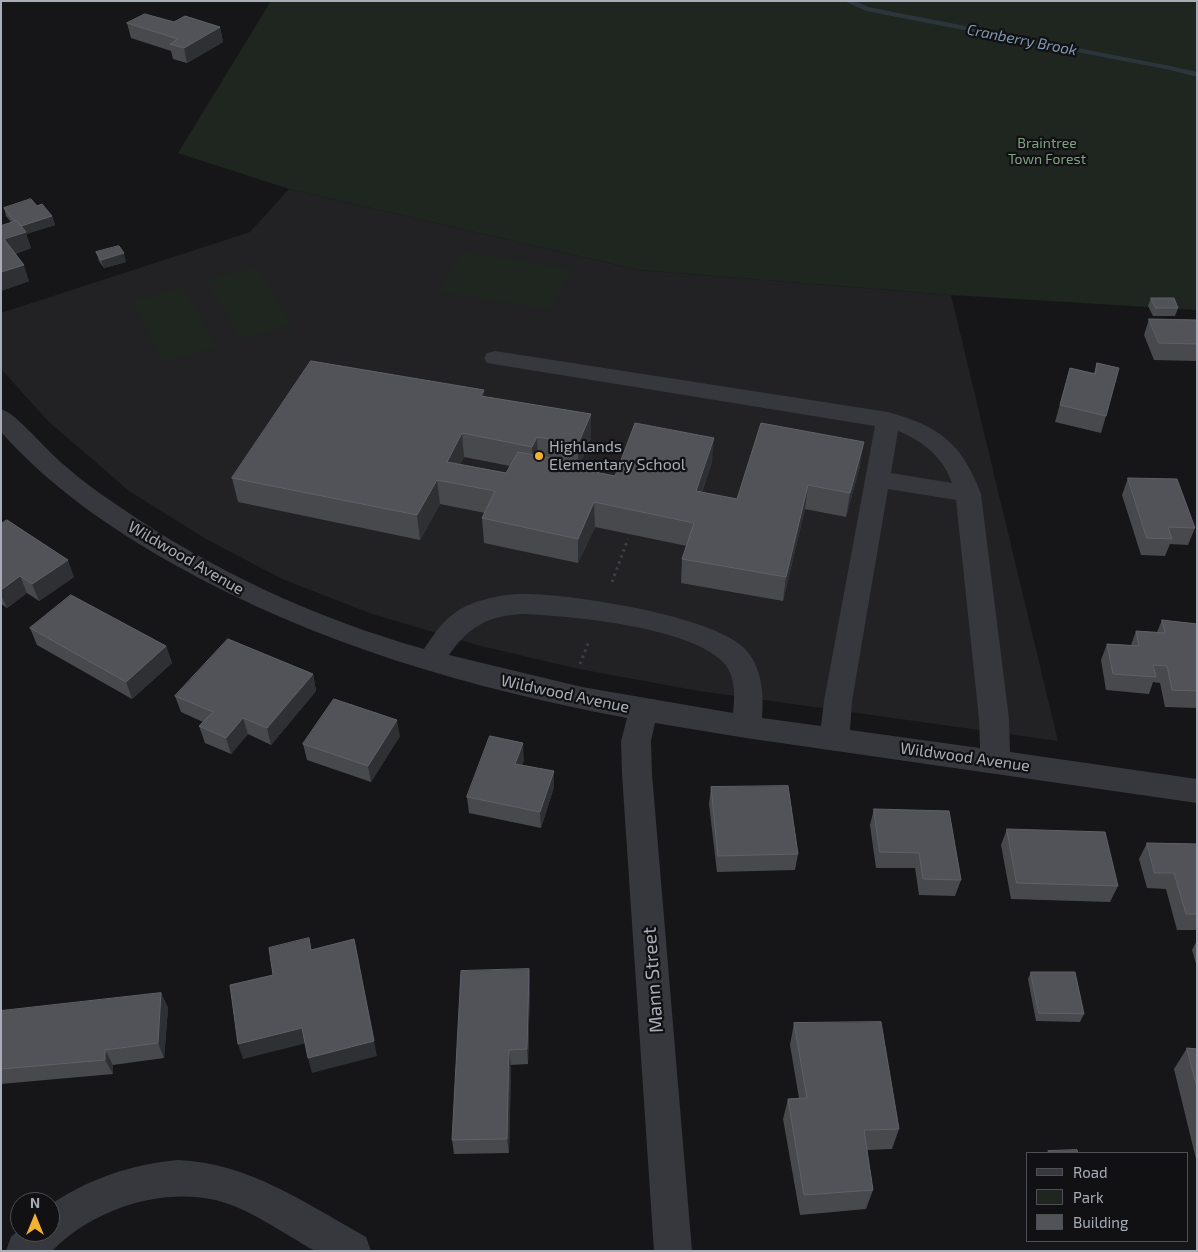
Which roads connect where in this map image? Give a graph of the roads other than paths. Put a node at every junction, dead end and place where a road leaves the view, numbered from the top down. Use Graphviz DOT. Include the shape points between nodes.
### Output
graph roads {
  1 [pos="495,358"];
  2 [pos="1,417"];
  3 [pos="888,420"];
  4 [pos="877,479"];
  5 [pos="968,494"];
  6 [pos="430,662"];
  7 [pos="643,710"];
  8 [pos="746,726"];
  9 [pos="835,739"];
  10 [pos="995,761"];
  11 [pos="1197,791"];
  12 [pos="60,1221"];
  13 [pos="34,1242"];
  14 [pos="25,1251"];
  15 [pos="352,1251"];
  16 [pos="673,1251"];
  1 -- 3 [label="street"];
  2 -- 6 [label="street, Wildwood Avenue" via="68,483 108,513 188,562 282,609"];
  3 -- 4 [label="street"];
  3 -- 5 [label="street" via="919,429 941,445 959,470"];
  4 -- 5 [label="street"];
  4 -- 9 [label="street" via="838,701"];
  5 -- 10 [label="street" via="994,719"];
  6 -- 7 [label="street, Wildwood Avenue" via="531,689"];
  6 -- 8 [label="street" via="459,624 487,609 540,605 634,619 709,639 733,655 747,678 749,704"];
  7 -- 8 [label="street, Wildwood Avenue"];
  7 -- 16 [label="street, Mann Street" via="636,741 637,774"];
  8 -- 9 [label="street, Wildwood Avenue"];
  9 -- 10 [label="street, Wildwood Avenue"];
  10 -- 11 [label="street, Wildwood Avenue"];
  12 -- 15 [label="street" via="86,1204 140,1182 168,1178 197,1179 224,1184 250,1194"];
  13 -- 14 [label="street"];
}
